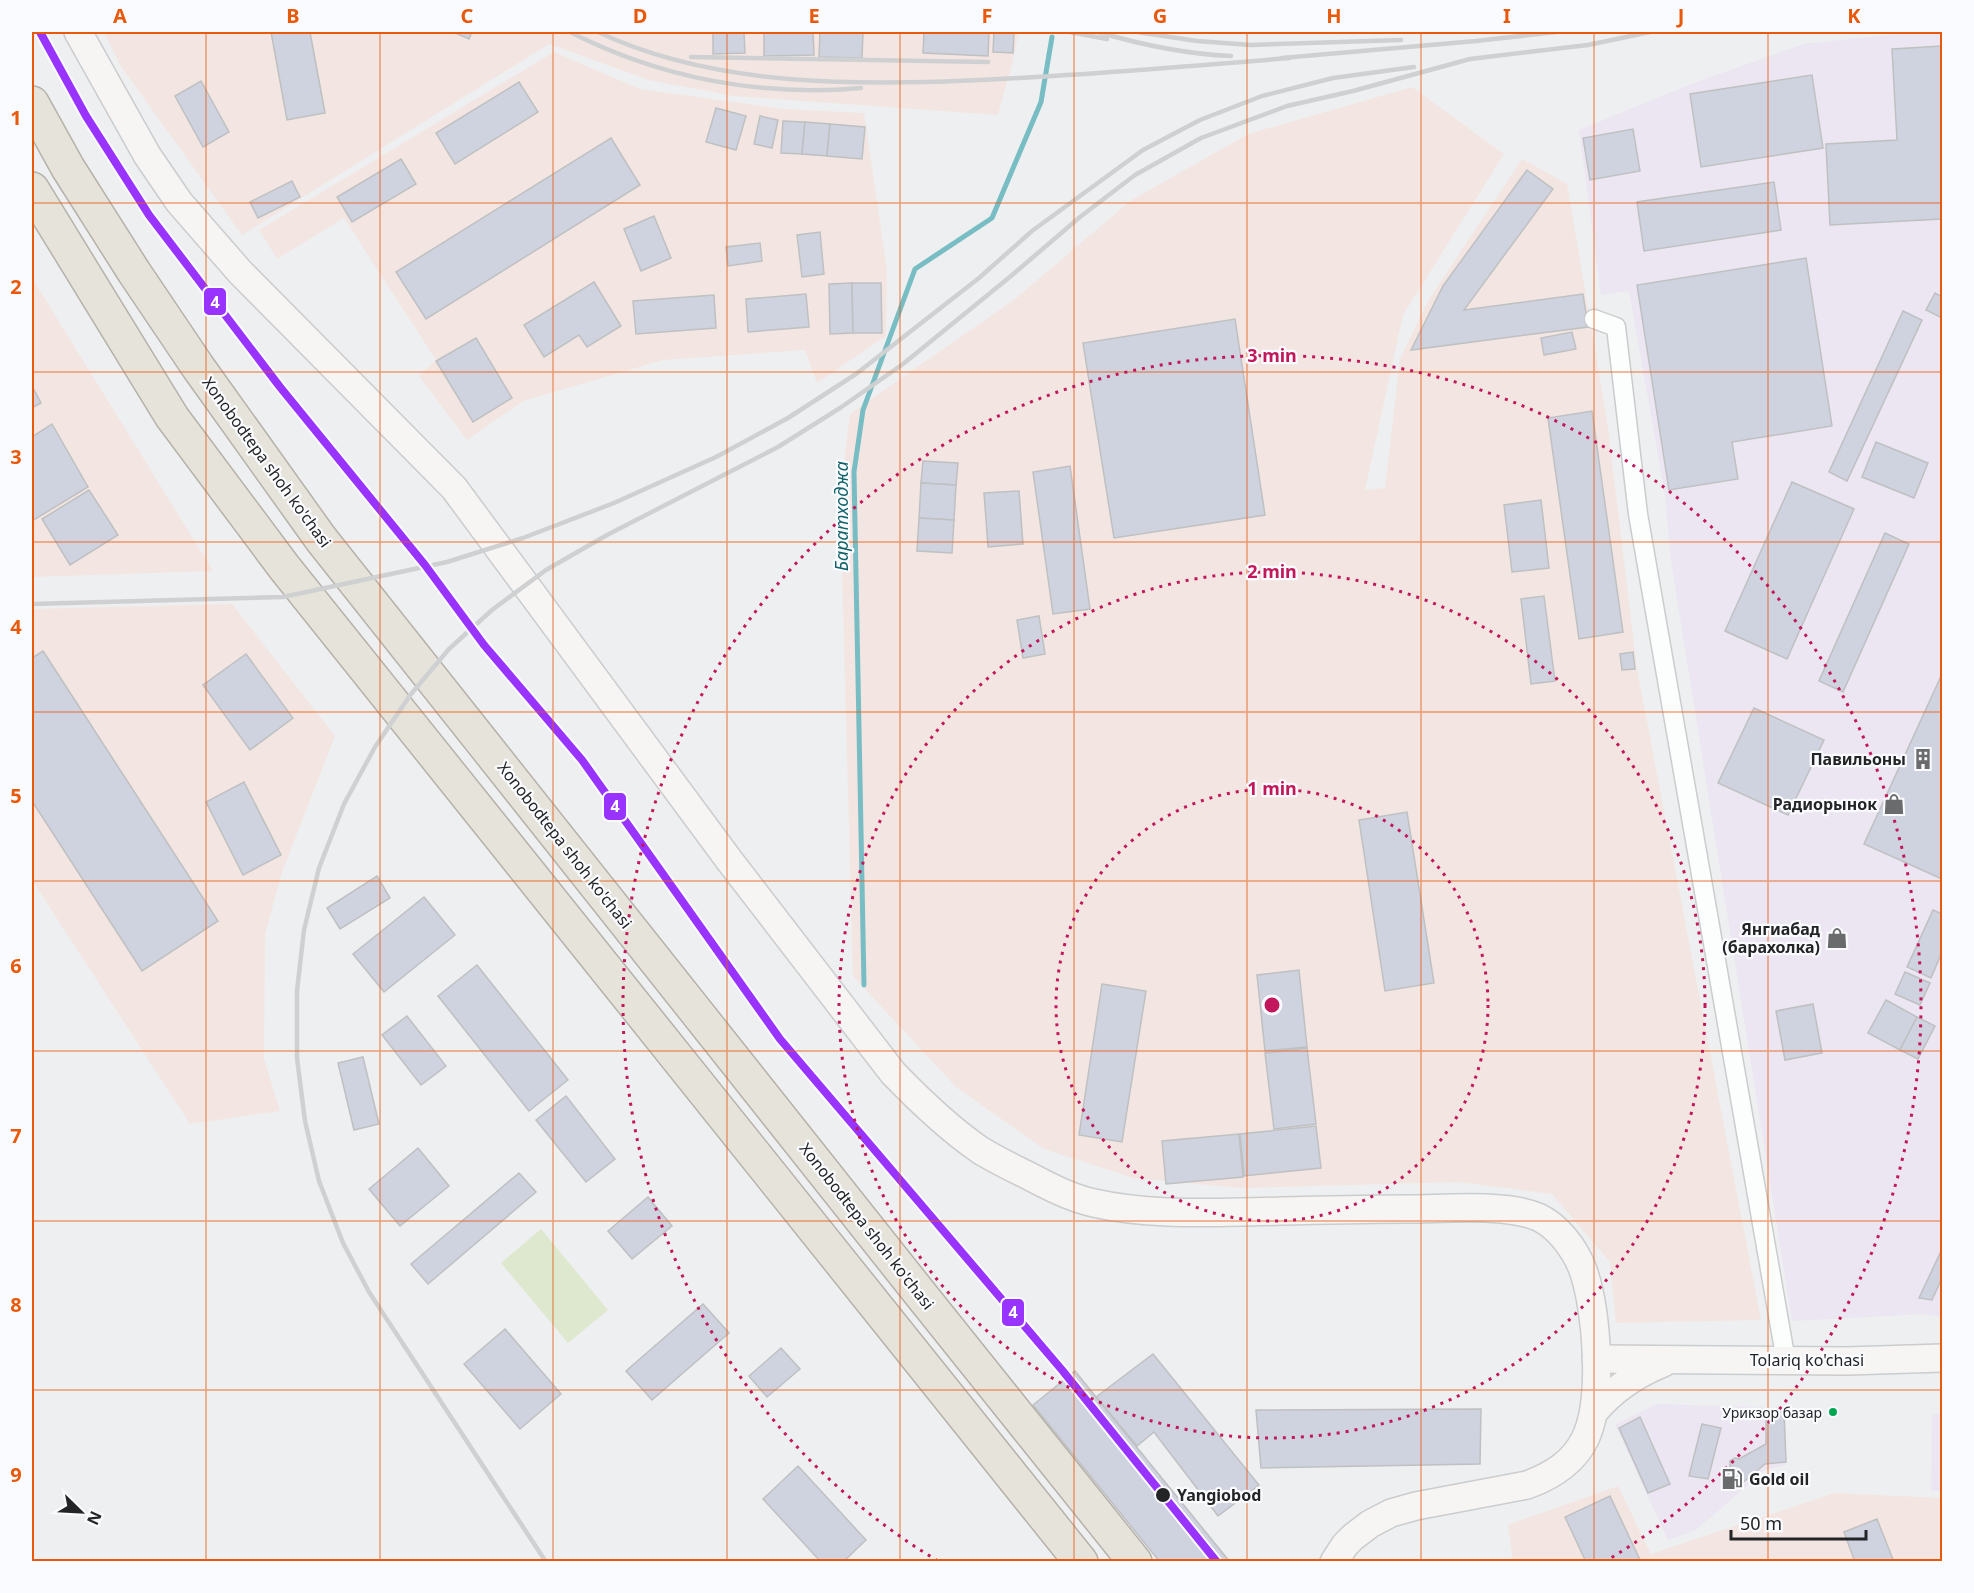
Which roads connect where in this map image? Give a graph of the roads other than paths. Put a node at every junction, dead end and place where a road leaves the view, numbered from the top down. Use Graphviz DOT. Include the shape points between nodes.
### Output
graph roads {
  1 [pos="78,32"];
  2 [pos="32,104"];
  3 [pos="32,189"];
  4 [pos="1594,319"];
  5 [pos="321,539"];
  6 [pos="284,567"];
  7 [pos="475,732"];
  8 [pos="438,759"];
  9 [pos="1942,1358"];
  10 [pos="1596,1359"];
  11 [pos="1672,1359"];
  12 [pos="1786,1361"];
  13 [pos="1594,1412"];
  14 [pos="1081,1562"];
  15 [pos="1135,1562"];
  16 [pos="1334,1562"];
  1 -- 10 [label="street" via="147,155 179,202 240,272 454,488 729,860 886,1064 948,1125 980,1150 1062,1192 1096,1204 1182,1214 1502,1209 1542,1218 1580,1263 1592,1310"];
  2 -- 5 [label="highway, Xonobodtepa shoh ko'chasi" via="134,272"];
  3 -- 6 [label="highway" via="172,417"];
  4 -- 12 [label="street" via="1616,327 1638,514"];
  5 -- 6 [label="highway"];
  5 -- 7 [label="highway, Xonobodtepa shoh ko'chasi"];
  6 -- 8 [label="highway"];
  7 -- 8 [label="highway"];
  7 -- 15 [label="highway, Xonobodtepa shoh ko'chasi"];
  8 -- 14 [label="highway"];
  9 -- 12 [label="street, Tolariq ko'chasi"];
  10 -- 11 [label="street, Tolariq ko'chasi"];
  10 -- 13 [label="street"];
  11 -- 12 [label="street, Tolariq ko'chasi"];
  11 -- 13 [label="street, Tolariq ko'chasi" via="1623,1384"];
  13 -- 16 [label="street" via="1579,1448 1552,1475 1527,1485 1391,1513 1353,1537"];
}
